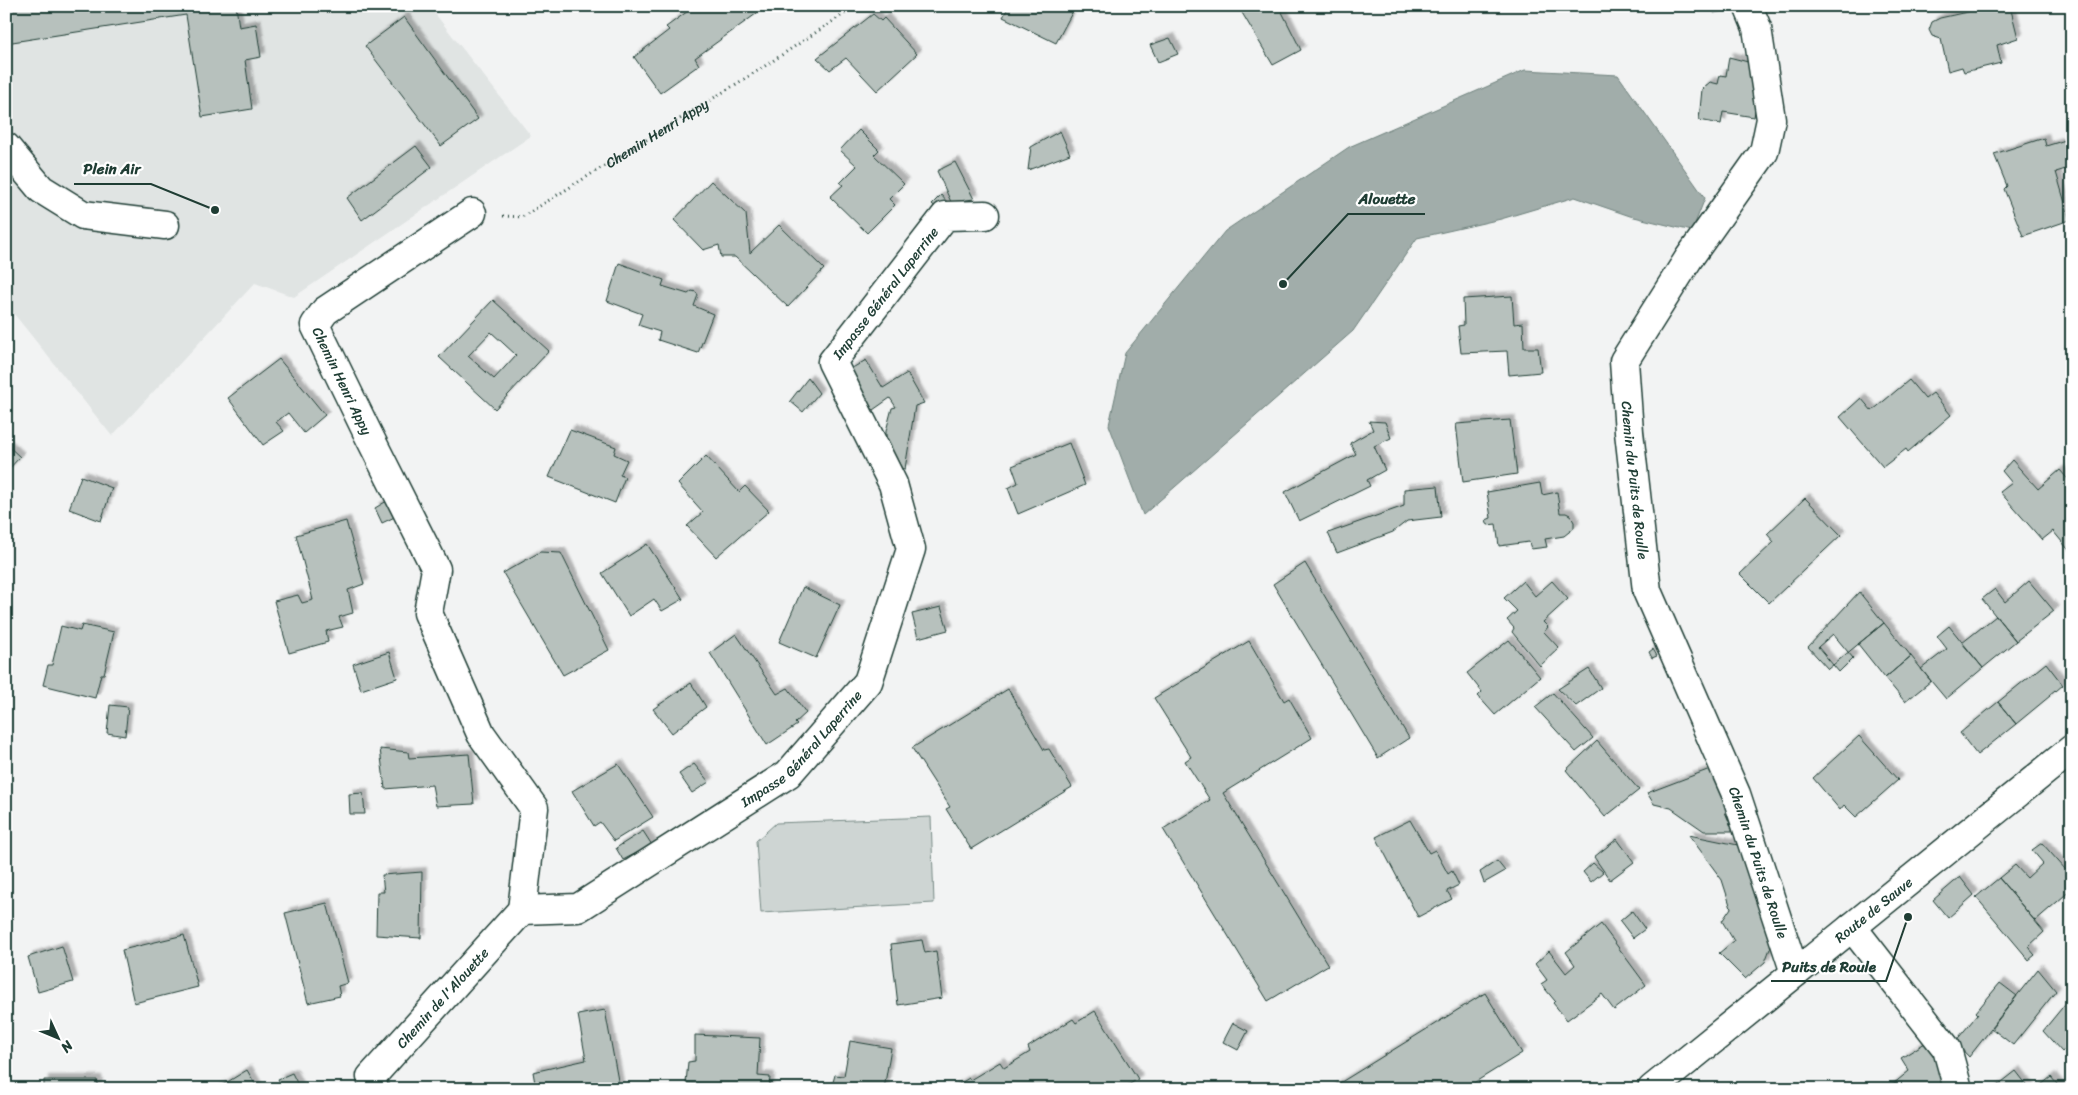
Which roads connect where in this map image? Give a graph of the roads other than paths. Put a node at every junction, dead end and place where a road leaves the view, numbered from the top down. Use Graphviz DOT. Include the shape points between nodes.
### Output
graph roads {
  1 [pos="1758,14"];
  2 [pos="6,147"];
  3 [pos="472,213"];
  4 [pos="985,215"];
  5 [pos="165,225"];
  6 [pos="2072,749"];
  7 [pos="522,910"];
  8 [pos="1852,927"];
  9 [pos="1794,973"];
  10 [pos="366,1085"];
  11 [pos="1652,1089"];
  12 [pos="1958,1089"];
  1 -- 9 [label="street, Chemin du Puits de Roulle" via="1771,119 1764,152 1689,258 1624,361 1647,591 1736,794"];
  2 -- 5 [label="street" via="41,189 83,215"];
  3 -- 7 [label="street, Chemin Henri Appy" via="325,311 316,325 436,569 428,613 481,734 534,808"];
  4 -- 7 [label="street, Impasse Général Laperrine" via="945,216 832,362 893,484 911,549 868,682 788,774 578,908"];
  6 -- 8 [label="street, Route de Sauve"];
  7 -- 10 [label="street, Chemin de l'Alouette"];
  8 -- 9 [label="street, Route de Sauve"];
  8 -- 12 [label="street" via="1947,1049"];
  9 -- 11 [label="street, Route de Sauve"];
}
